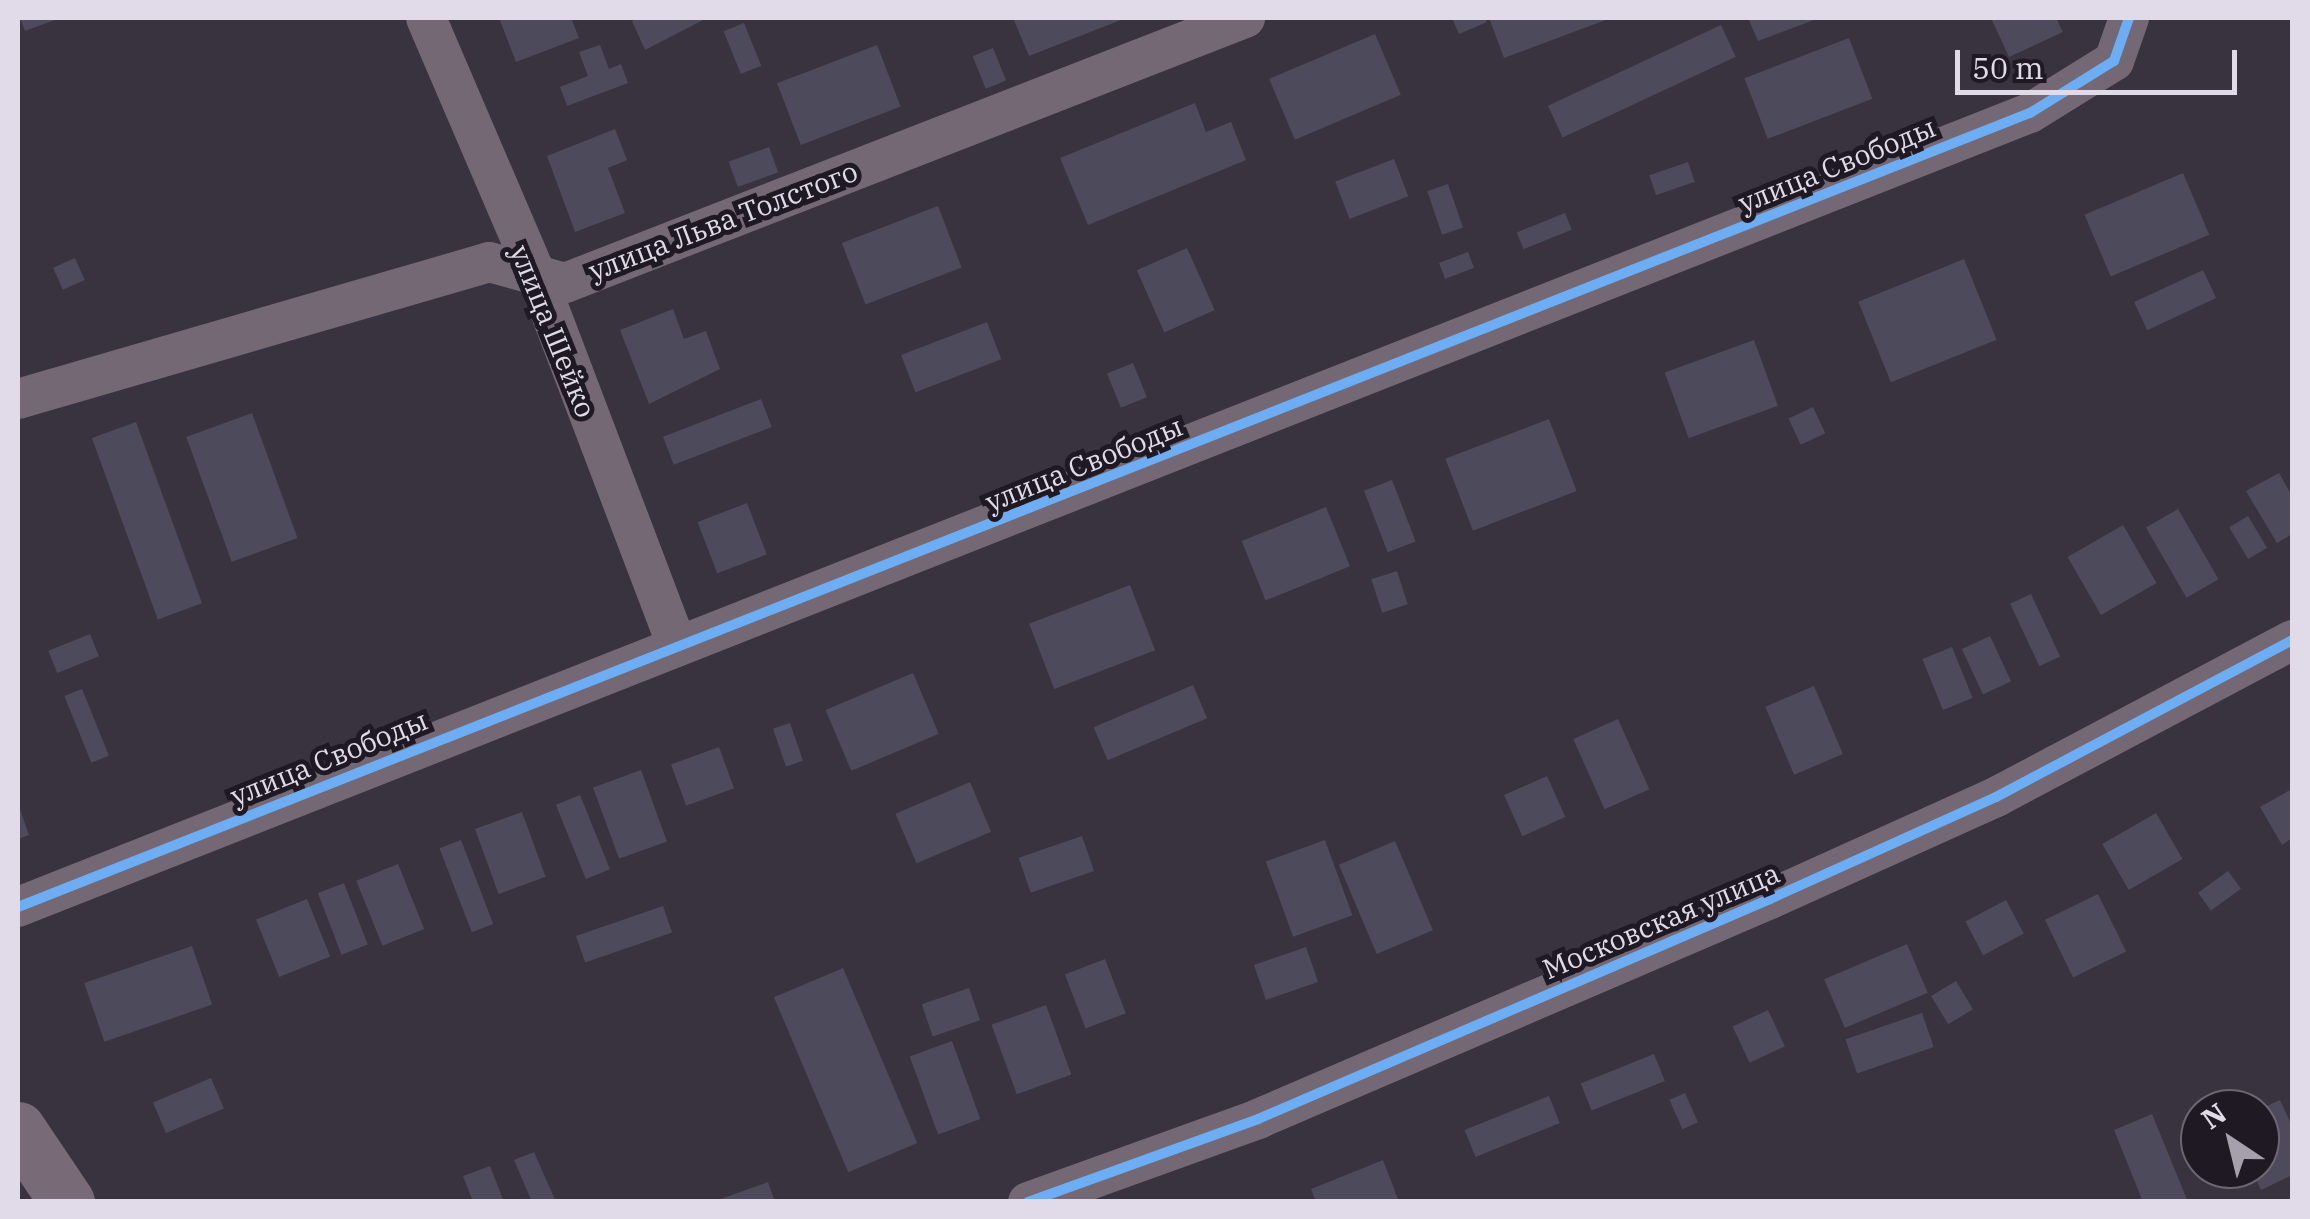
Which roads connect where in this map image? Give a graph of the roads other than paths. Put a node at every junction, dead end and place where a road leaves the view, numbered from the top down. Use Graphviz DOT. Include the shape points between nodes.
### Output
graph roads {
  1 [pos="426,18"];
  2 [pos="1245,18"];
  3 [pos="2129,18"];
  4 [pos="537,277"];
  5 [pos="18,399"];
  6 [pos="2292,640"];
  7 [pos="677,646"];
  8 [pos="18,907"];
  9 [pos="18,1130"];
  10 [pos="67,1202"];
  11 [pos="1028,1202"];
  1 -- 4 [label="street, улица Шейко"];
  2 -- 4 [label="street, улица Льва Толстого" via="565,283"];
  3 -- 7 [label="street, улица Свободы" via="2114,61 2030,113"];
  4 -- 5 [label="street, улица Льва Толстого" via="489,262"];
  4 -- 7 [label="street, улица Шейко"];
  6 -- 11 [label="street, Московская улица" via="1996,797 1788,891 1258,1118"];
  7 -- 8 [label="street, улица Свободы"];
  9 -- 10 [label="street"];
}
